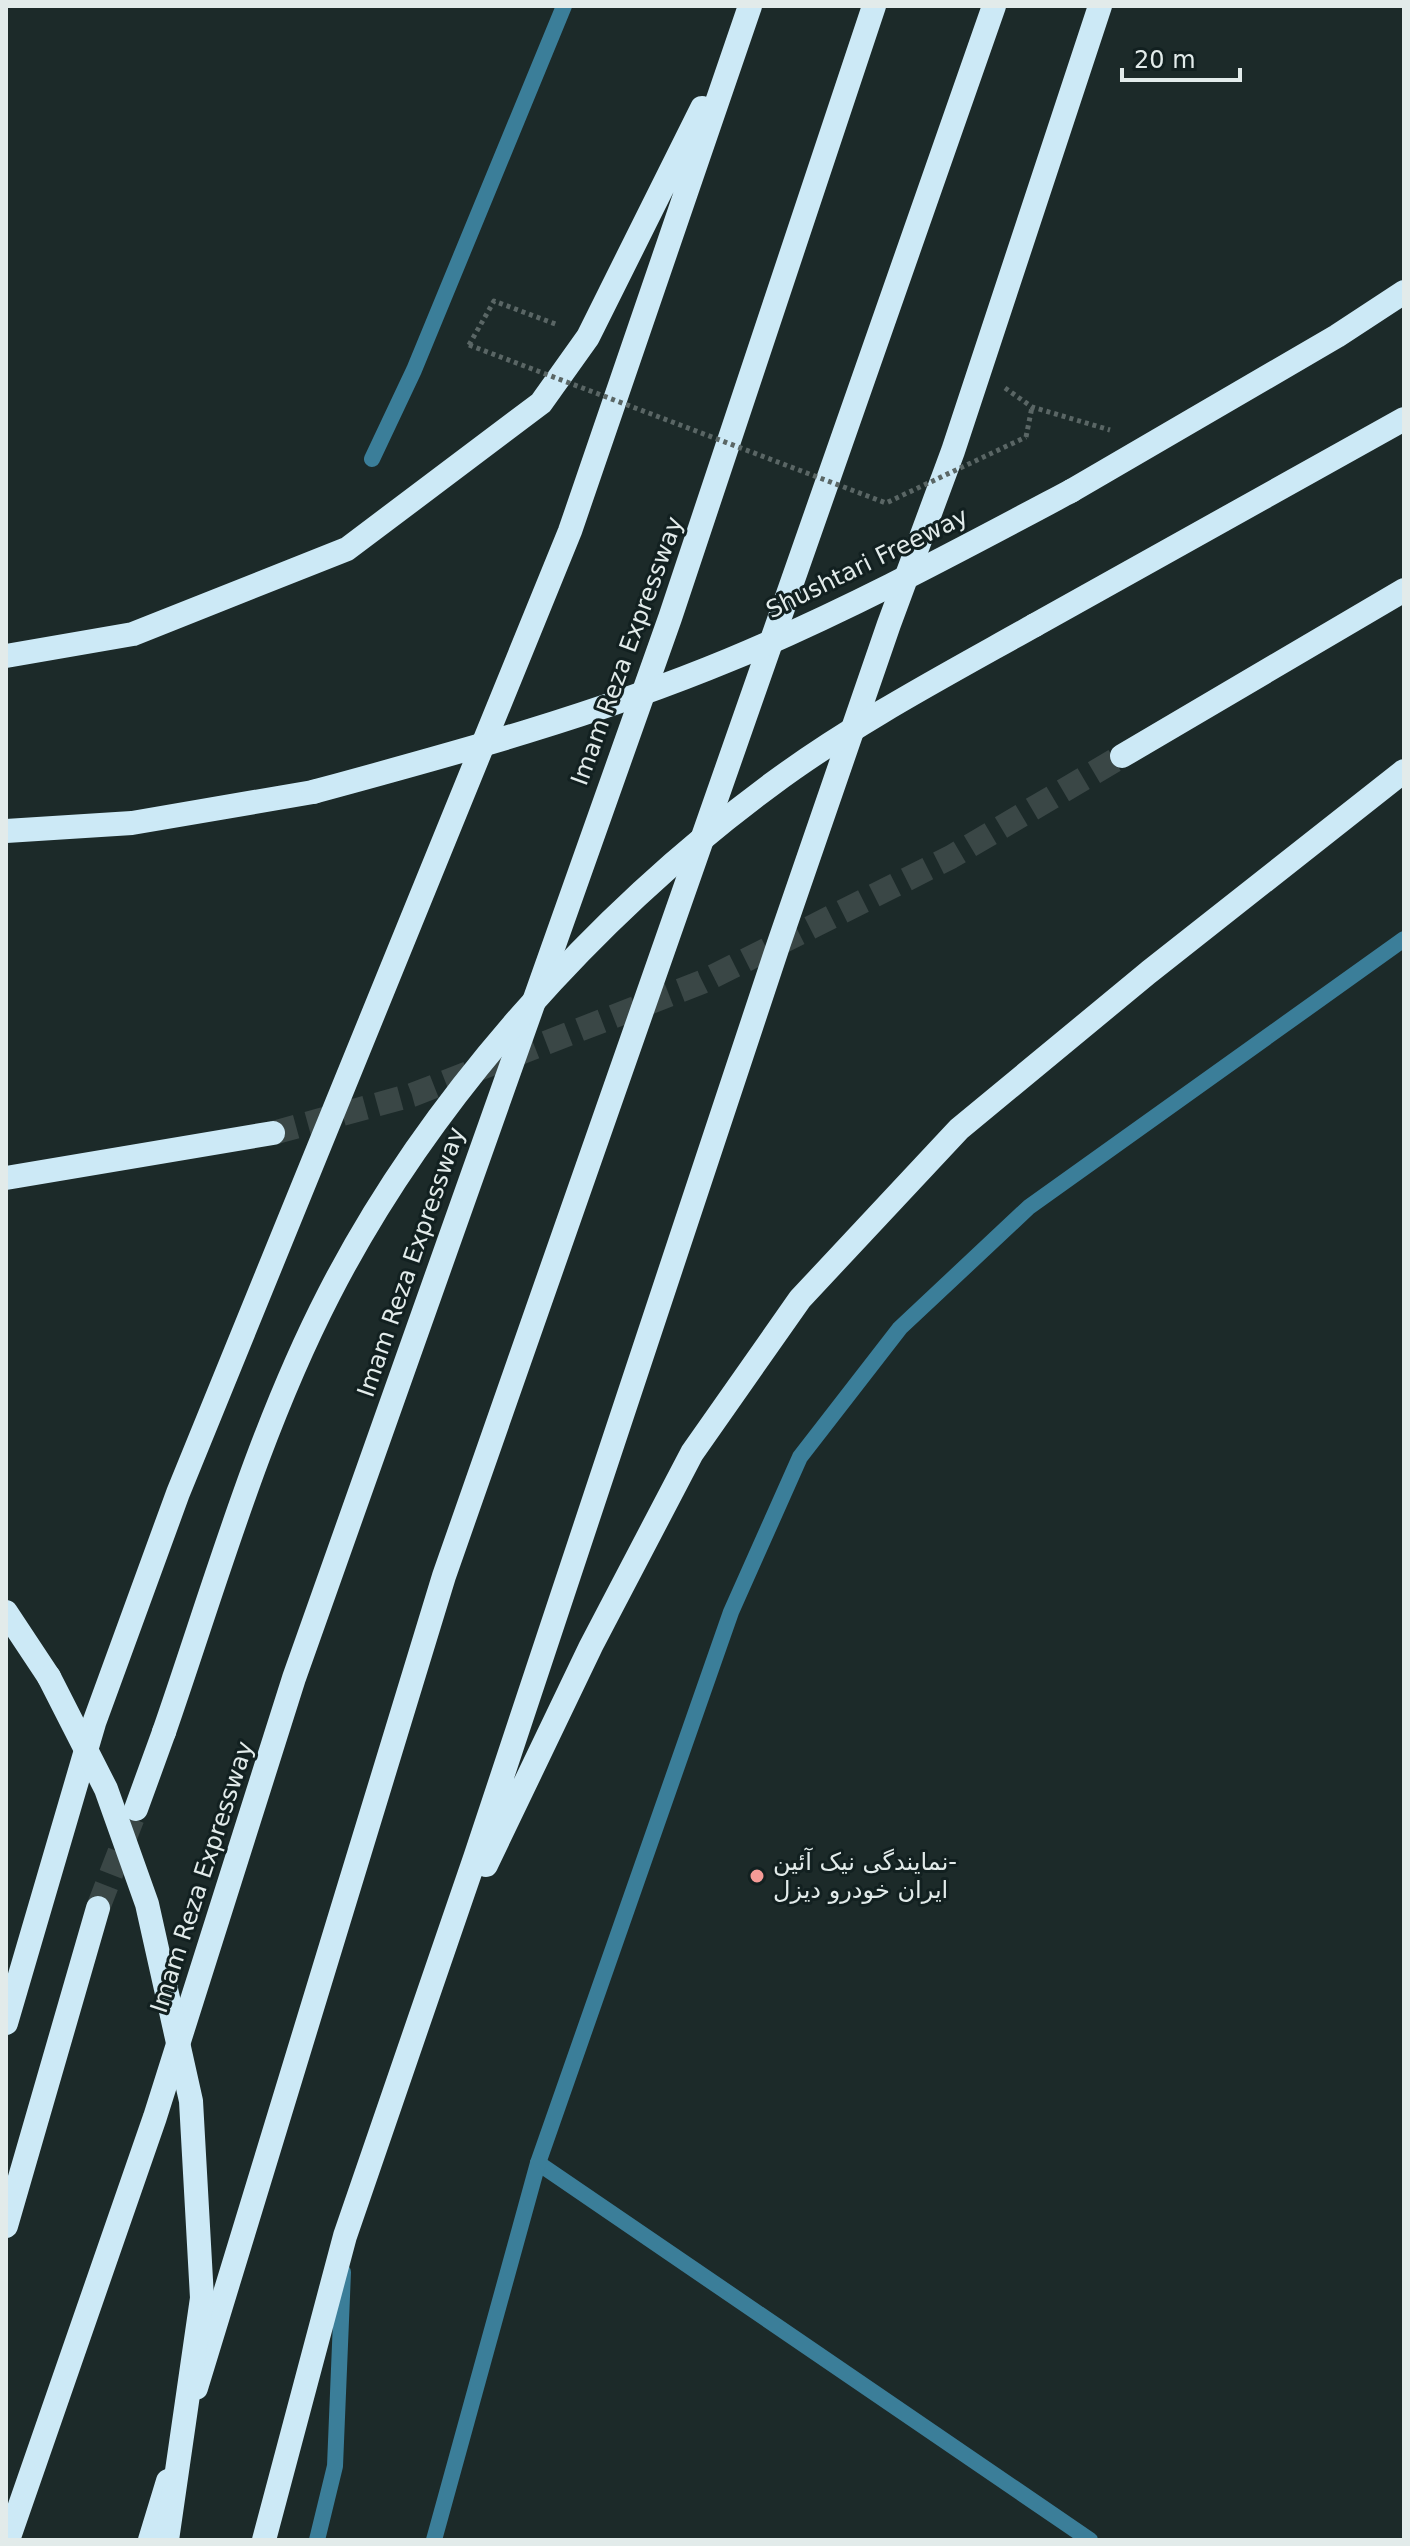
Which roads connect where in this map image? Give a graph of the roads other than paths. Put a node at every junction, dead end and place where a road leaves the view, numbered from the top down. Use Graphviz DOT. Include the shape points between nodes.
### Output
graph roads {
  1 [pos="564,6"];
  2 [pos="874,6"];
  3 [pos="994,6"];
  4 [pos="1100,6"];
  5 [pos="748,13"];
  6 [pos="1404,292"];
  7 [pos="1404,419"];
  8 [pos="372,459"];
  9 [pos="1404,590"];
  10 [pos="6,656"];
  11 [pos="1122,756"];
  12 [pos="1404,771"];
  13 [pos="6,831"];
  14 [pos="1404,939"];
  15 [pos="273,1133"];
  16 [pos="6,1178"];
  17 [pos="6,1612"];
  18 [pos="136,1809"];
  19 [pos="98,1908"];
  20 [pos="438,1965"];
  21 [pos="6,2023"];
  22 [pos="538,2163"];
  23 [pos="6,2226"];
  24 [pos="345,2236"];
  25 [pos="8,2540"];
  26 [pos="150,2540"];
  27 [pos="167,2540"];
  28 [pos="264,2540"];
  29 [pos="317,2540"];
  30 [pos="434,2540"];
  31 [pos="1090,2540"];
  1 -- 8 [label="street"];
  2 -- 25 [label="highway, Imam Reza Expressway" via="670,618 294,1678 155,2117"];
  3 -- 26 [label="highway" via="444,1576"];
  4 -- 20 [label="highway" via="953,451 779,943"];
  5 -- 10 [label="highway" via="588,337 541,403 347,549 133,634"];
  5 -- 21 [label="highway" via="570,531 178,1493 94,1723"];
  6 -- 13 [label="highway, Shushtari Freeway, bridge" via="1071,491 873,596 727,661 574,718 313,792 132,823"];
  7 -- 18 [label="highway, bridge" via="925,687 773,783 652,882 506,1031 403,1165 329,1294 275,1411"];
  9 -- 11 [label="highway"];
  12 -- 20 [label="highway" via="959,1129 800,1299 692,1453 591,1646"];
  14 -- 22 [label="street" via="1029,1207 900,1328 800,1457 731,1612"];
  15 -- 16 [label="highway"];
  17 -- 27 [label="highway, bridge" via="49,1677 106,1789 147,1904 191,2101 202,2298"];
  19 -- 23 [label="highway"];
  20 -- 24 [label="highway"];
  22 -- 30 [label="street"];
  22 -- 31 [label="street"];
  24 -- 28 [label="highway"];
  24 -- 29 [label="street" via="335,2466"];
}
